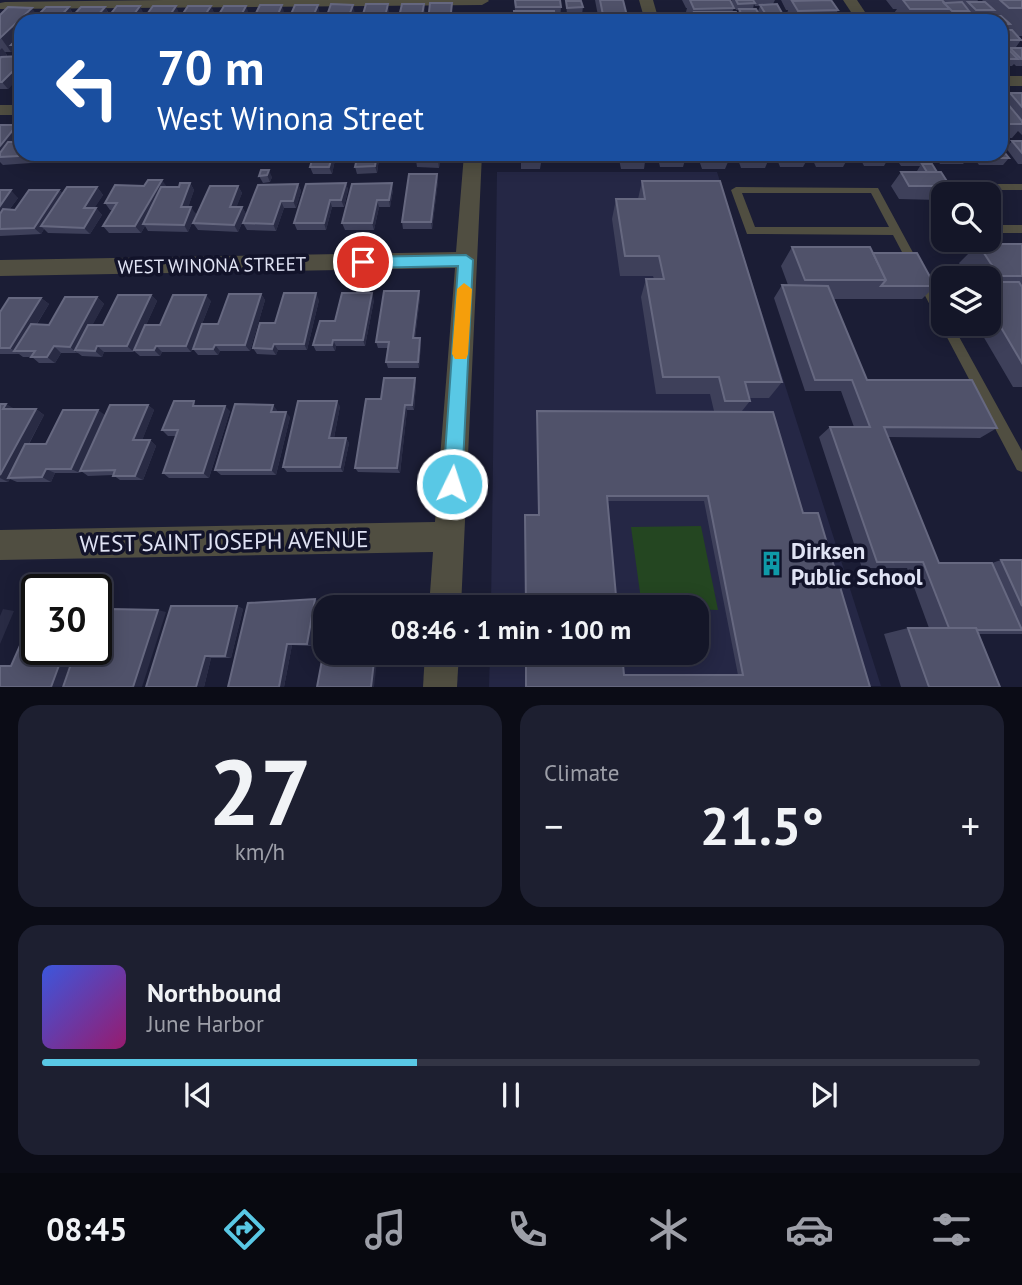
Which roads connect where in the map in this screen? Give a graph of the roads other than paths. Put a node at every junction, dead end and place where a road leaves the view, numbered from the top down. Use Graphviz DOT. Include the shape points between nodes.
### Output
graph roads {
  1 [pos="482,1"];
  2 [pos="6,6"];
  3 [pos="473,161"];
  4 [pos="1001,187"];
  5 [pos="1022,187"];
  6 [pos="1001,229"];
  7 [pos="1022,229"];
  8 [pos="896,231"];
  9 [pos="466,260"];
  10 [pos="0,268"];
  11 [pos="931,297"];
  12 [pos="952,336"];
  13 [pos="1022,465"];
  14 [pos="449,537"];
  15 [pos="0,545"];
  16 [pos="446,595"];
  17 [pos="441,665"];
  18 [pos="440,687"];
  1 -- 2 [label="street"];
  3 -- 9 [label="street"];
  4 -- 5 [label="lane"];
  6 -- 7 [label="lane"];
  8 -- 8 [label="lane" via="874,190 736,190 751,231"];
  8 -- 11 [label="lane"];
  9 -- 10 [label="street, WEST WINONA STREET"];
  9 -- 14 [label="street"];
  12 -- 13 [label="lane"];
  14 -- 15 [label="street, WEST SAINT JOSEPH AVENUE"];
  14 -- 16 [label="street"];
  17 -- 18 [label="street"];
}
